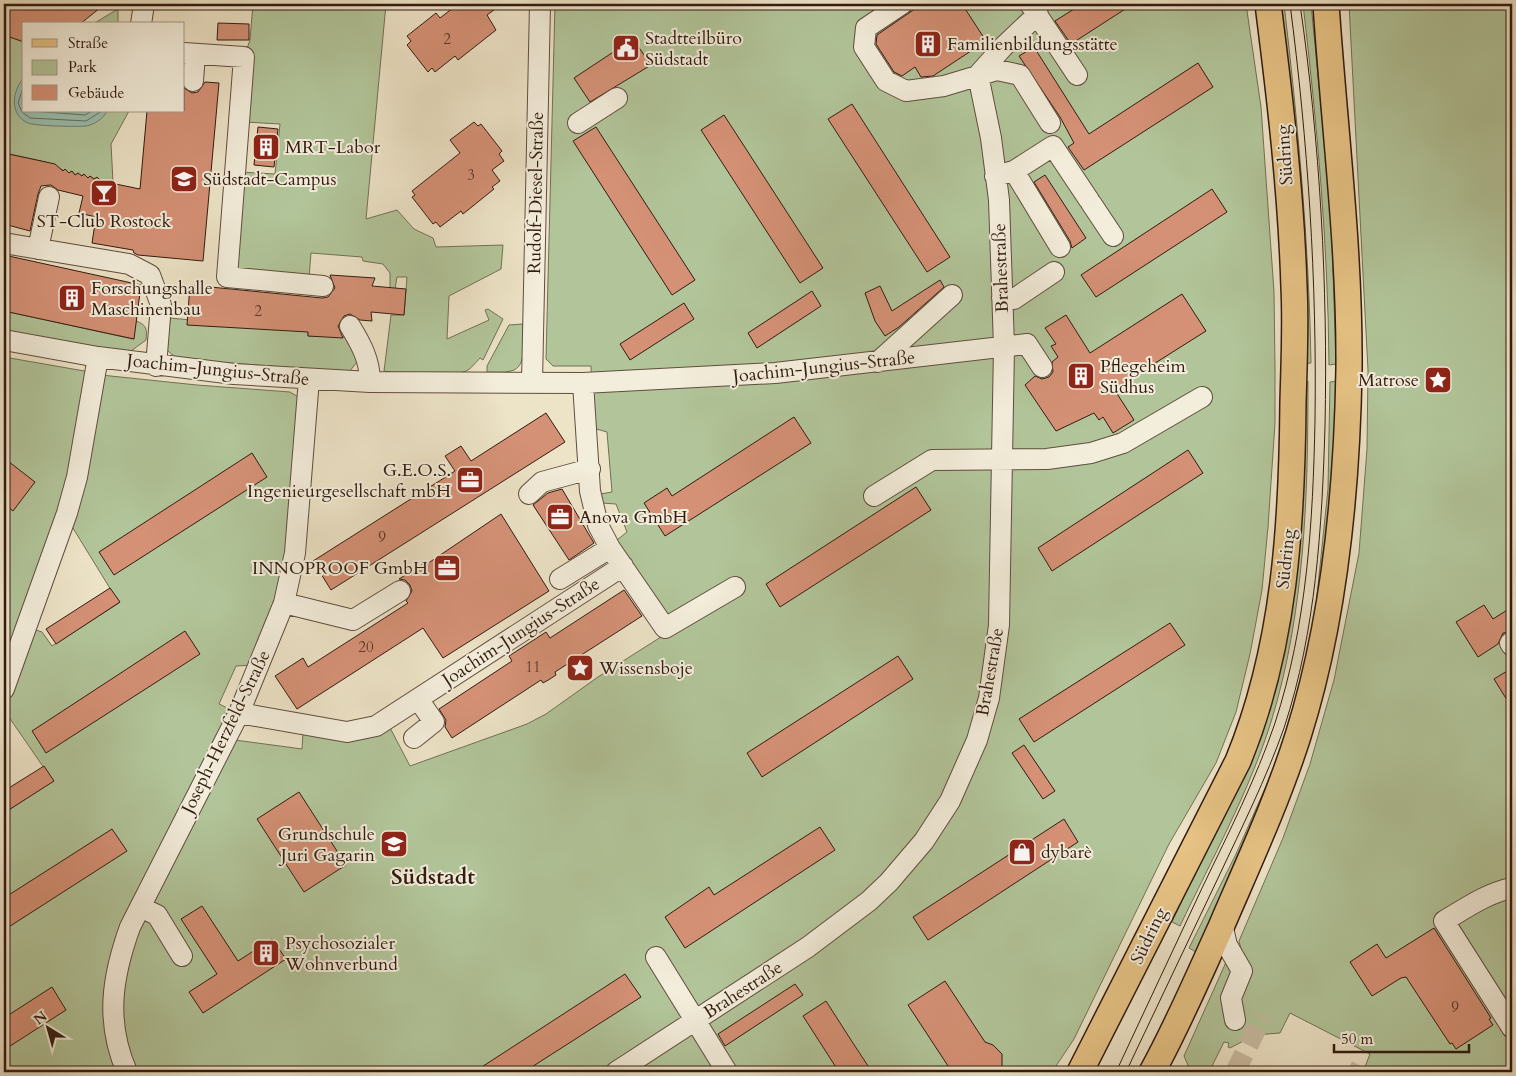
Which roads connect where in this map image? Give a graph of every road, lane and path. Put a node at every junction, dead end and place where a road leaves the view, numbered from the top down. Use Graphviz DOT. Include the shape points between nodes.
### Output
graph roads {
  1 [pos="144,4"];
  2 [pos="540,4"];
  3 [pos="902,4"];
  4 [pos="1268,4"];
  5 [pos="1326,4"];
  6 [pos="1034,9"];
  7 [pos="141,22"];
  8 [pos="189,53"];
  9 [pos="978,75"];
  10 [pos="1077,75"];
  11 [pos="193,81"];
  12 [pos="617,98"];
  13 [pos="578,123"];
  14 [pos="1050,123"];
  15 [pos="1005,174"];
  16 [pos="49,197"];
  17 [pos="1113,236"];
  18 [pos="1060,247"];
  19 [pos="21,249"];
  20 [pos="1054,272"];
  21 [pos="323,286"];
  22 [pos="952,295"];
  23 [pos="1002,298"];
  24 [pos="350,326"];
  25 [pos="4,340"];
  26 [pos="1004,348"];
  27 [pos="98,357"];
  28 [pos="878,362"];
  29 [pos="156,366"];
  30 [pos="1042,367"];
  31 [pos="309,379"];
  32 [pos="370,382"];
  33 [pos="532,382"];
  34 [pos="583,383"];
  35 [pos="1202,397"];
  36 [pos="1002,459"];
  37 [pos="590,469"];
  38 [pos="529,494"];
  39 [pos="874,496"];
  40 [pos="610,548"];
  41 [pos="623,566"];
  42 [pos="560,579"];
  43 [pos="735,587"];
  44 [pos="400,591"];
  45 [pos="284,603"];
  46 [pos="4,689"];
  47 [pos="418,699"];
  48 [pos="239,713"];
  49 [pos="414,738"];
  50 [pos="1512,888"];
  51 [pos="140,907"];
  52 [pos="1222,924"];
  53 [pos="182,956"];
  54 [pos="656,957"];
  55 [pos="1235,1020"];
  56 [pos="695,1022"];
  57 [pos="1512,1028"];
  58 [pos="123,1071"];
  59 [pos="616,1072"];
  60 [pos="727,1072"];
  61 [pos="1080,1072"];
  62 [pos="1152,1072"];
  1 -- 7 [label="street"];
  2 -- 33 [label="street, Rudolf-Diesel-Straße"];
  3 -- 9 [label="street" via="866,28 864,48 886,81 906,91 944,86"];
  4 -- 61 [label="main road, Südring" via="1280,99 1294,287 1292,492 1282,595 1254,724"];
  5 -- 52 [label="main road" via="1347,282 1349,370 1340,526 1331,600 1299,734 1278,796"];
  6 -- 9 [label="street"];
  6 -- 10 [label="street"];
  8 -- 11 [label="street"];
  8 -- 21 [label="street" via="244,57 227,277"];
  9 -- 14 [label="street" via="997,70 1020,75"];
  9 -- 15 [label="street, Brahestraße"];
  12 -- 13 [label="street"];
  15 -- 17 [label="street" via="1053,146"];
  15 -- 18 [label="street"];
  15 -- 23 [label="street, Brahestraße" via="998,200"];
  16 -- 19 [label="street"];
  19 -- 29 [label="street" via="129,264 150,275 161,305"];
  20 -- 23 [label="street" via="1014,298"];
  22 -- 28 [label="street"];
  23 -- 26 [label="street, Brahestraße"];
  24 -- 32 [label="street" via="362,344 370,368"];
  25 -- 27 [label="street, Joachim-Jungius-Straße"];
  26 -- 28 [label="street, Joachim-Jungius-Straße"];
  26 -- 30 [label="street, Joachim-Jungius-Straße" via="1027,344"];
  26 -- 36 [label="street, Brahestraße"];
  27 -- 29 [label="street, Joachim-Jungius-Straße"];
  27 -- 46 [label="street" via="77,477 67,513"];
  28 -- 34 [label="street, Joachim-Jungius-Straße" via="752,375"];
  29 -- 31 [label="street, Joachim-Jungius-Straße"];
  31 -- 32 [label="street, Joachim-Jungius-Straße"];
  31 -- 45 [label="street, Joseph-Herzfeld-Straße" via="295,553"];
  32 -- 33 [label="street, Joachim-Jungius-Straße"];
  33 -- 34 [label="street, Joachim-Jungius-Straße"];
  34 -- 37 [label="street"];
  35 -- 36 [label="street" via="1123,443 1091,453 1046,459"];
  36 -- 39 [label="street" via="932,460"];
  36 -- 56 [label="street, Brahestraße" via="999,626 989,698 977,740 950,801 924,842 864,912"];
  37 -- 38 [label="street" via="542,482"];
  37 -- 40 [label="street" via="590,491 598,525"];
  40 -- 41 [label="street"];
  40 -- 42 [label="street"];
  41 -- 43 [label="street" via="665,628"];
  41 -- 47 [label="street, Joachim-Jungius-Straße"];
  44 -- 45 [label="street" via="354,620"];
  45 -- 48 [label="street, Joseph-Herzfeld-Straße"];
  47 -- 48 [label="street, Joachim-Jungius-Straße" via="376,726 347,732"];
  47 -- 49 [label="street" via="434,722"];
  48 -- 51 [label="street, Joseph-Herzfeld-Straße"];
  50 -- 57 [label="street" via="1500,890 1444,921"];
  51 -- 53 [label="street" via="157,915"];
  51 -- 58 [label="street, Joseph-Herzfeld-Straße" via="118,961 114,983 113,1019"];
  52 -- 55 [label="street" via="1227,945 1242,971 1231,998"];
  52 -- 62 [label="main road"];
  54 -- 56 [label="street"];
  56 -- 59 [label="street, Brahestraße"];
  56 -- 60 [label="street"];
}
